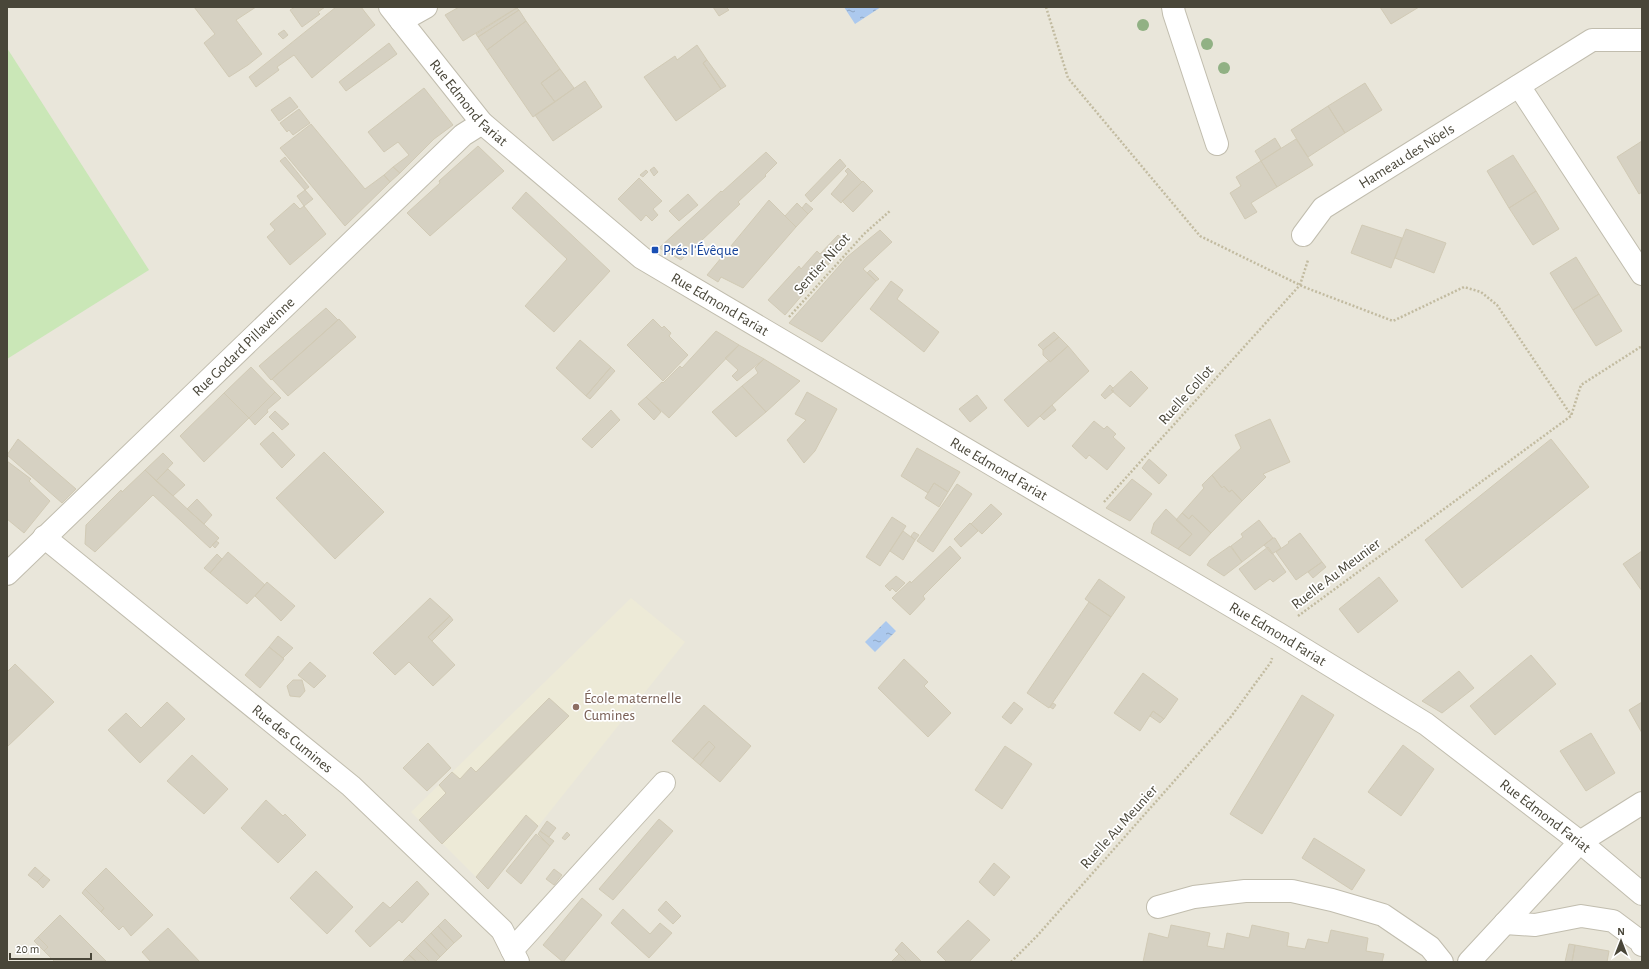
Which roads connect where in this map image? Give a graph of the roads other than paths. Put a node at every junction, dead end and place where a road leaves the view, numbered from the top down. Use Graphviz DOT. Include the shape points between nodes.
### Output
graph roads {
  1 [pos="426,7"];
  2 [pos="1173,7"];
  3 [pos="395,14"];
  4 [pos="1642,40"];
  5 [pos="1519,86"];
  6 [pos="482,123"];
  7 [pos="1217,144"];
  8 [pos="1303,235"];
  9 [pos="1642,274"];
  10 [pos="44,537"];
  11 [pos="7,574"];
  12 [pos="664,783"];
  13 [pos="1642,803"];
  14 [pos="1580,842"];
  15 [pos="1642,894"];
  16 [pos="1158,907"];
  17 [pos="1505,923"];
  18 [pos="1642,945"];
  19 [pos="515,956"];
  20 [pos="1442,962"];
  21 [pos="1469,962"];
  1 -- 3 [label="street"];
  2 -- 7 [label="street"];
  3 -- 6 [label="street, Rue Edmond Fariat"];
  4 -- 5 [label="street, Hameau des Nöels" via="1592,40"];
  5 -- 8 [label="street, Hameau des Nöels" via="1323,208"];
  5 -- 9 [label="street"];
  6 -- 10 [label="street, Rue Godard Pillaveinne" via="464,135"];
  6 -- 14 [label="street, Rue Edmond Fariat" via="642,258 1088,520 1426,724"];
  10 -- 11 [label="street, Rue Godard Pillaveinne"];
  10 -- 19 [label="street, Rue des Cumines" via="351,786 502,930"];
  12 -- 19 [label="street"];
  13 -- 14 [label="street"];
  14 -- 15 [label="street, Rue Edmond Fariat"];
  14 -- 17 [label="street"];
  16 -- 20 [label="street" via="1194,897 1245,891 1292,891 1383,916 1430,947"];
  17 -- 18 [label="street" via="1535,925 1580,916 1613,921"];
  17 -- 21 [label="street"];
}
